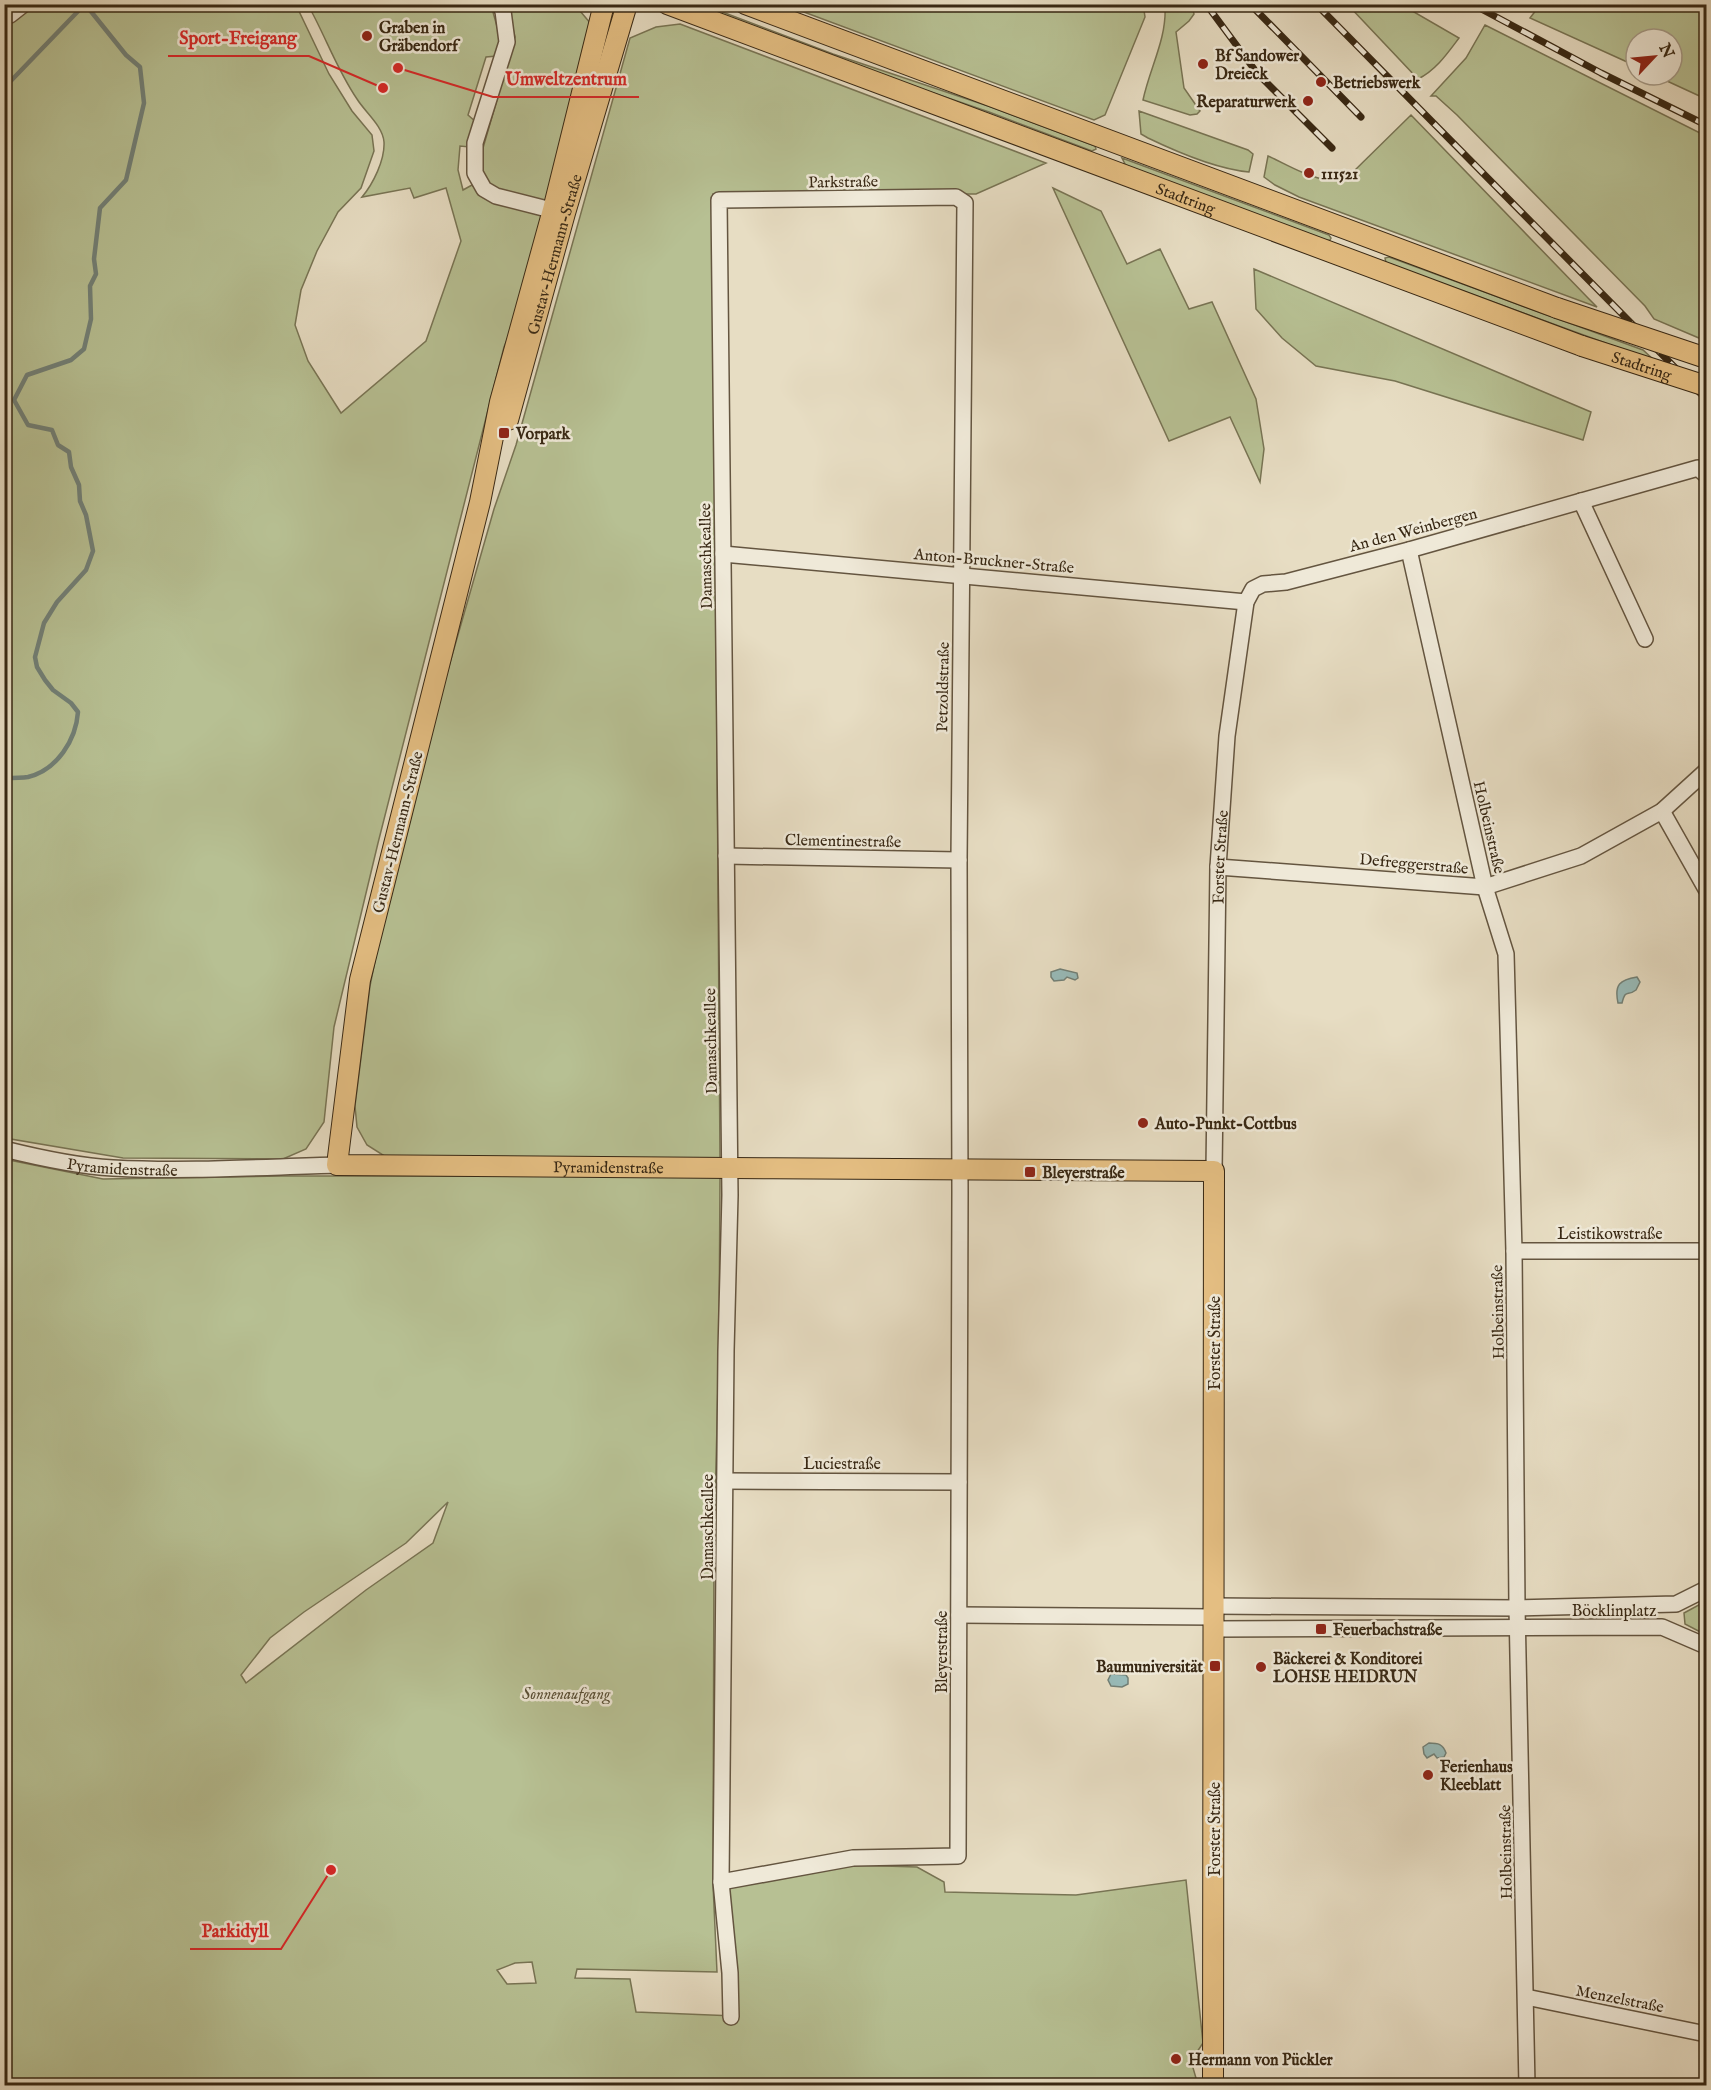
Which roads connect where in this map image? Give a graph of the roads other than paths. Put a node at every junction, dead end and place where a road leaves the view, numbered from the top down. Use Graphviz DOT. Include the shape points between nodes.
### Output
graph roads {
  1 [pos="24,4"];
  2 [pos="499,4"];
  3 [pos="604,4"];
  4 [pos="627,4"];
  5 [pos="667,4"];
  6 [pos="745,4"];
  7 [pos="10,15"];
  8 [pos="719,200"];
  9 [pos="965,203"];
  10 [pos="559,212"];
  11 [pos="1707,358"];
  12 [pos="1707,386"];
  13 [pos="1702,471"];
  14 [pos="1581,501"];
  15 [pos="1409,549"];
  16 [pos="723,554"];
  17 [pos="962,575"];
  18 [pos="1250,595"];
  19 [pos="1645,639"];
  20 [pos="1707,771"];
  21 [pos="1662,811"];
  22 [pos="726,856"];
  23 [pos="959,860"];
  24 [pos="1218,867"];
  25 [pos="1485,887"];
  26 [pos="1707,889"];
  27 [pos="4,1149"];
  28 [pos="337,1165"];
  29 [pos="730,1168"];
  30 [pos="960,1171"];
  31 [pos="1214,1171"];
  32 [pos="1514,1251"];
  33 [pos="1707,1251"];
  34 [pos="725,1481"];
  35 [pos="959,1482"];
  36 [pos="1707,1589"];
  37 [pos="1517,1608"];
  38 [pos="959,1615"];
  39 [pos="1214,1617"];
  40 [pos="1518,1628"];
  41 [pos="1707,1646"];
  42 [pos="721,1882"];
  43 [pos="1526,1997"];
  44 [pos="731,2017"];
  45 [pos="1707,2034"];
  46 [pos="1213,2085"];
  47 [pos="1527,2085"];
  1 -- 7 [label="street"];
  2 -- 10 [label="street" via="507,42 475,143 475,173 484,189 496,196"];
  3 -- 10 [label="main road, Gustav-Hermann-Straße"];
  4 -- 10 [label="main road, Gustav-Hermann-Straße"];
  5 -- 12 [label="main road, Stadtring, bridge" via="1582,346"];
  6 -- 11 [label="main road, Stadtring, bridge" via="1557,308"];
  8 -- 9 [label="street, Parkstraße" via="956,197"];
  8 -- 16 [label="street, Damaschkeallee"];
  9 -- 17 [label="street, Petzoldstraße"];
  10 -- 28 [label="main road, Gustav-Hermann-Straße" via="527,356 480,502 360,980"];
  13 -- 14 [label="street, An den Weinbergen"];
  14 -- 15 [label="street, An den Weinbergen"];
  14 -- 19 [label="street"];
  15 -- 18 [label="street, An den Weinbergen" via="1286,582 1263,584"];
  15 -- 25 [label="street, Holbeinstraße"];
  16 -- 17 [label="street, Anton-Bruckner-Straße"];
  16 -- 22 [label="street, Damaschkeallee"];
  17 -- 18 [label="street, Anton-Bruckner-Straße"];
  17 -- 23 [label="street, Petzoldstraße"];
  18 -- 24 [label="street, Forster Straße" via="1227,736"];
  20 -- 21 [label="street, Defreggerstraße"];
  21 -- 25 [label="street, Defreggerstraße" via="1581,856"];
  21 -- 26 [label="street"];
  22 -- 23 [label="street, Clementinestraße"];
  22 -- 29 [label="street, Damaschkeallee"];
  23 -- 30 [label="street, Petzoldstraße"];
  24 -- 25 [label="street, Defreggerstraße"];
  24 -- 31 [label="street, Forster Straße"];
  25 -- 32 [label="street, Holbeinstraße" via="1506,954"];
  27 -- 28 [label="street, Pyramidenstraße" via="112,1168"];
  28 -- 29 [label="main road, Pyramidenstraße"];
  29 -- 30 [label="main road, Pyramidenstraße"];
  29 -- 34 [label="street, Damaschkeallee"];
  30 -- 31 [label="main road, Pyramidenstraße"];
  30 -- 35 [label="street, Bleyerstraße"];
  31 -- 39 [label="main road, Forster Straße"];
  32 -- 33 [label="street, Leistikowstraße"];
  32 -- 37 [label="street, Holbeinstraße"];
  34 -- 35 [label="street, Luciestraße"];
  34 -- 42 [label="street, Damaschkeallee"];
  35 -- 38 [label="street, Bleyerstraße"];
  36 -- 37 [label="street, Böcklinplatz" via="1676,1604"];
  37 -- 39 [label="street"];
  37 -- 40 [label="street, Holbeinstraße"];
  38 -- 39 [label="street"];
  38 -- 42 [label="street, Bleyerstraße" via="958,1856 852,1858"];
  39 -- 40 [label="street"];
  39 -- 46 [label="main road, Forster Straße"];
  40 -- 41 [label="street, Böcklinplatz" via="1662,1628"];
  40 -- 43 [label="street, Holbeinstraße"];
  42 -- 44 [label="street, Damaschkeallee"];
  43 -- 45 [label="street, Menzelstraße"];
  43 -- 47 [label="street, Holbeinstraße"];
}
